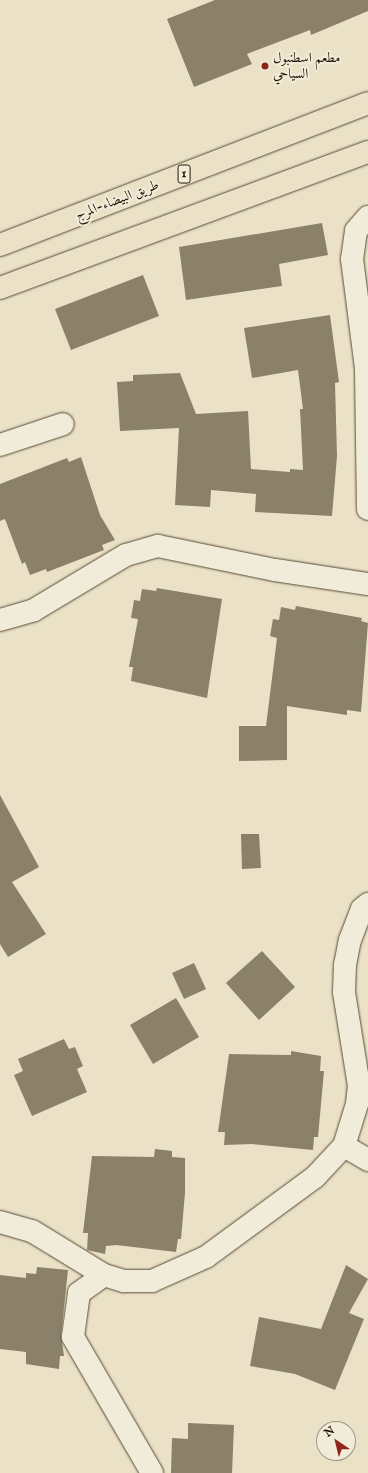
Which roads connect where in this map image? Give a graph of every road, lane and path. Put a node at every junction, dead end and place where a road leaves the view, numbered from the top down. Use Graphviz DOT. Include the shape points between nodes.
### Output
graph roads {
  1 [pos="368,103"];
  2 [pos="368,152"];
  3 [pos="368,217"];
  4 [pos="0,245"];
  5 [pos="0,288"];
  6 [pos="63,424"];
  7 [pos="0,445"];
  8 [pos="368,509"];
  9 [pos="368,584"];
  10 [pos="0,620"];
  11 [pos="368,904"];
  12 [pos="344,1146"];
  13 [pos="368,1160"];
  14 [pos="0,1222"];
  15 [pos="104,1274"];
  16 [pos="152,1473"];
  1 -- 4 [label="highway, طريق البيضاء-المرج / 1"];
  2 -- 5 [label="highway"];
  3 -- 8 [label="street" via="356,231 352,259 366,369"];
  6 -- 7 [label="street"];
  9 -- 10 [label="street" via="275,570 158,546 126,555 34,610"];
  11 -- 12 [label="street" via="350,940 345,965 344,992 359,1086"];
  12 -- 13 [label="street"];
  12 -- 15 [label="street" via="315,1177 182,1270 152,1281 124,1281"];
  14 -- 15 [label="street" via="32,1231"];
  15 -- 16 [label="street" via="79,1293 73,1336"];
}
